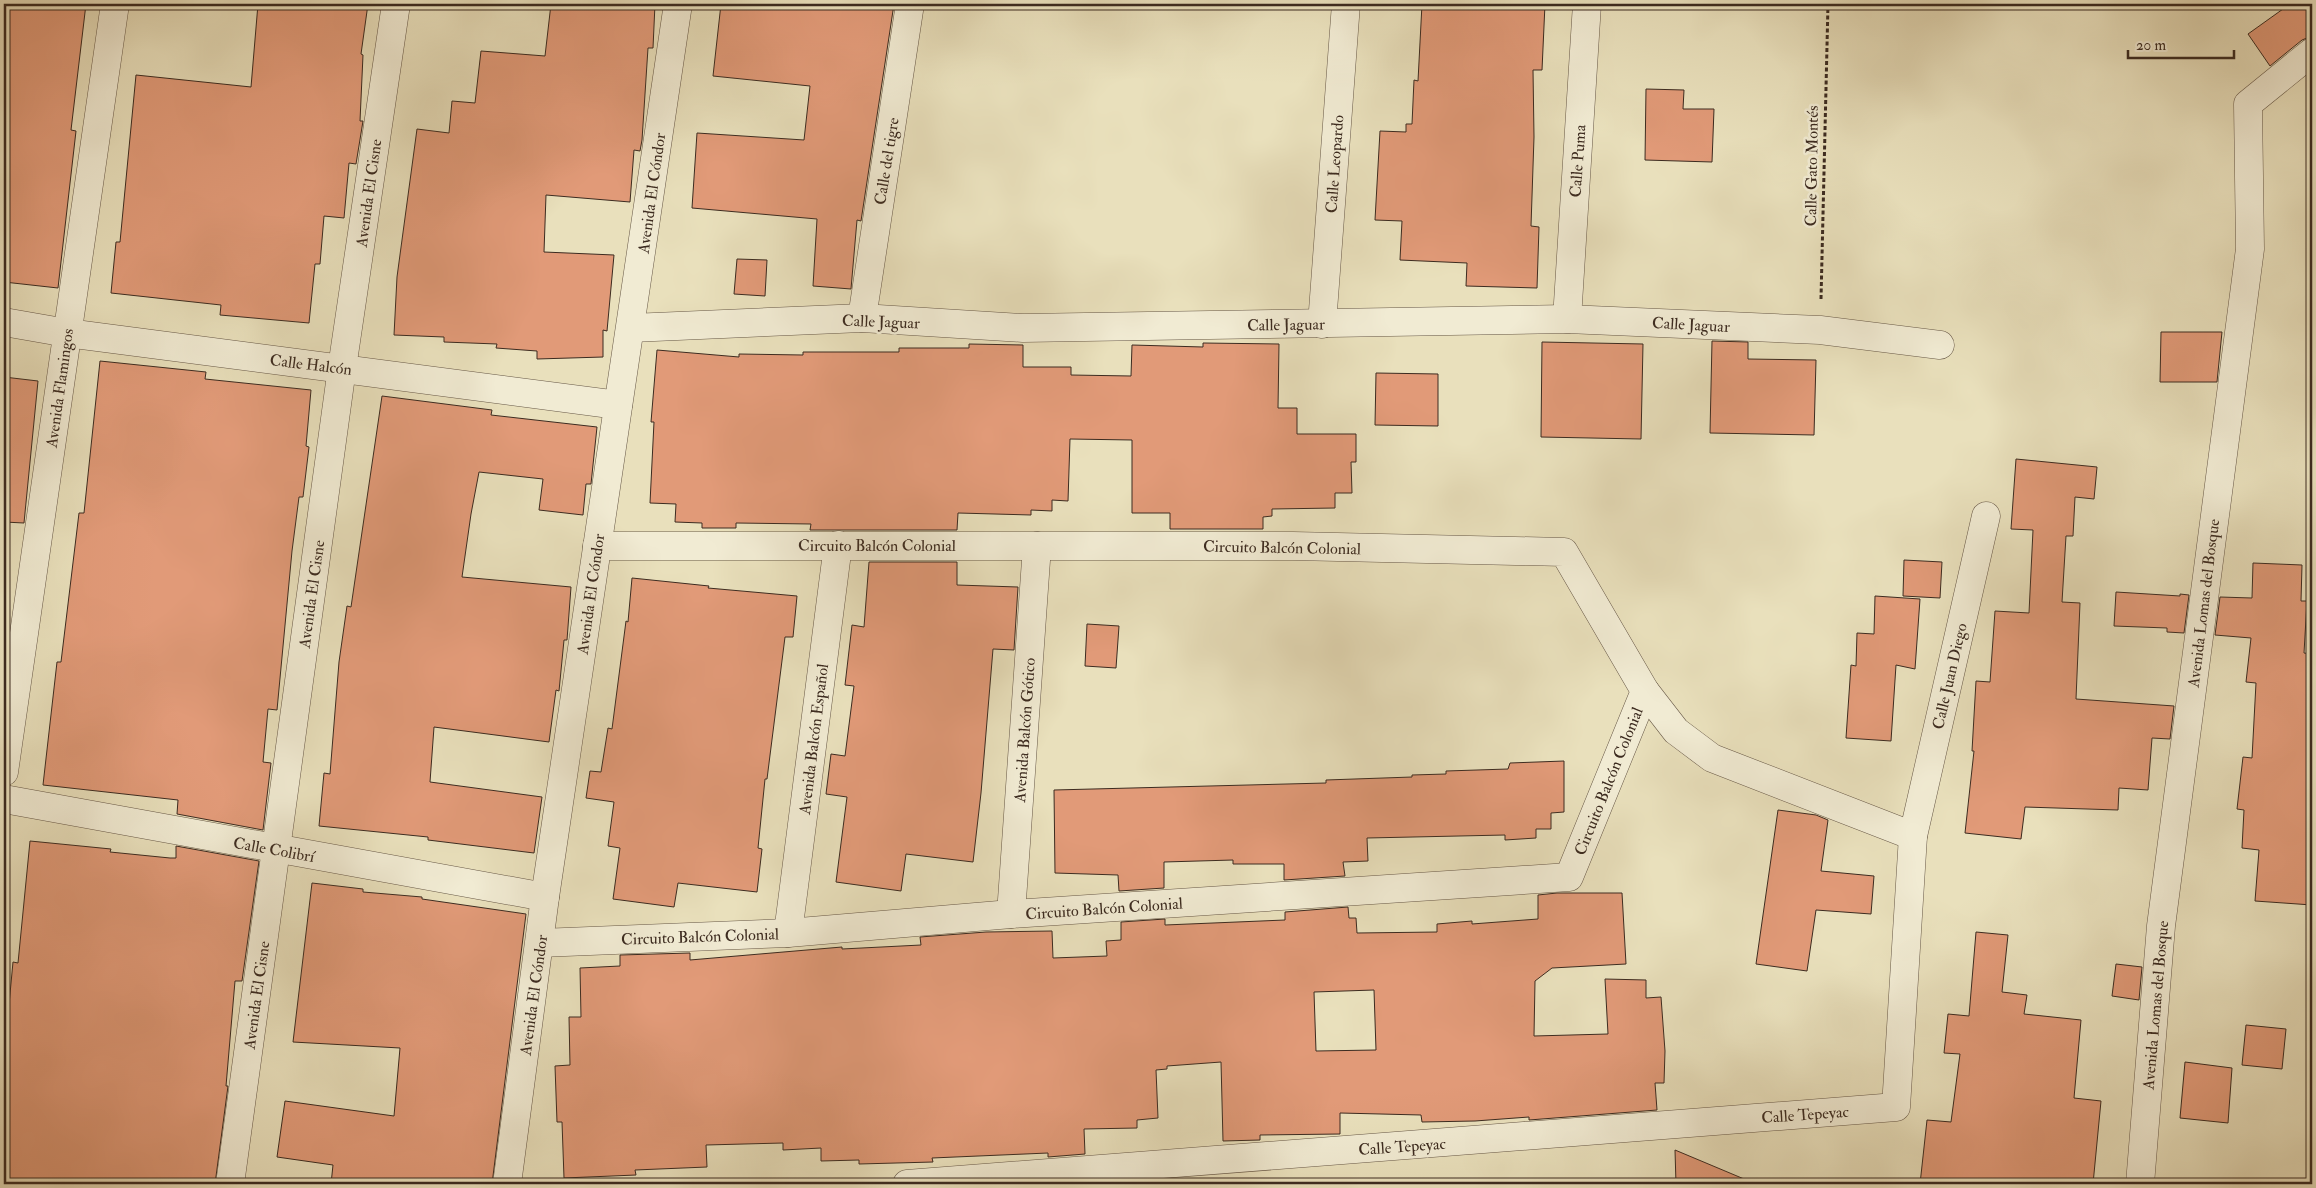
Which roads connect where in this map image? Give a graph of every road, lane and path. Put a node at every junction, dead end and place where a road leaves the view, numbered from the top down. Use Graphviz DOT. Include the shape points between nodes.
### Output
graph roads {
  1 [pos="115,4"];
  2 [pos="396,4"];
  3 [pos="678,4"];
  4 [pos="910,4"];
  5 [pos="1346,4"];
  6 [pos="1587,4"];
  7 [pos="1828,4"];
  8 [pos="2312,52"];
  9 [pos="862,318"];
  10 [pos="1567,319"];
  11 [pos="4,322"];
  12 [pos="1322,324"];
  13 [pos="631,328"];
  14 [pos="1820,330"];
  15 [pos="67,333"];
  16 [pos="1940,345"];
  17 [pos="342,368"];
  18 [pos="618,405"];
  19 [pos="1986,516"];
  20 [pos="838,545"];
  21 [pos="597,546"];
  22 [pos="1037,546"];
  23 [pos="1645,691"];
  24 [pos="4,772"];
  25 [pos="4,799"];
  26 [pos="1913,836"];
  27 [pos="276,850"];
  28 [pos="545,898"];
  29 [pos="1011,914"];
  30 [pos="788,933"];
  31 [pos="540,943"];
  32 [pos="1896,1107"];
  33 [pos="230,1184"];
  34 [pos="507,1184"];
  35 [pos="907,1184"];
  36 [pos="2140,1184"];
  1 -- 15 [label="street, Avenida Flamingos"];
  2 -- 17 [label="street, Avenida El Cisne"];
  3 -- 13 [label="street, Avenida El Cóndor"];
  4 -- 9 [label="street, Calle del tigre"];
  5 -- 12 [label="street, Calle Leopardo"];
  6 -- 10 [label="street, Calle Puma"];
  7 -- 14 [label="path, Calle Gato Montés"];
  8 -- 36 [label="street, Avenida Lomas del Bosque" via="2248,104 2250,249 2161,926"];
  9 -- 12 [label="street, Calle Jaguar" via="1023,328"];
  9 -- 13 [label="street, Calle Jaguar"];
  10 -- 12 [label="street, Calle Jaguar"];
  10 -- 14 [label="street, Calle Jaguar"];
  11 -- 15 [label="street, Calle Halcón"];
  13 -- 18 [label="street, Avenida El Cóndor"];
  14 -- 16 [label="street, Calle Jaguar"];
  15 -- 17 [label="street, Calle Halcón"];
  15 -- 24 [label="street, Avenida Flamingos"];
  17 -- 18 [label="street, Calle Halcón"];
  17 -- 27 [label="street, Avenida El Cisne"];
  18 -- 21 [label="street, Avenida El Cóndor"];
  19 -- 26 [label="street, Calle Juan Diego"];
  20 -- 21 [label="street, Circuito Balcón Colonial"];
  20 -- 22 [label="street, Circuito Balcón Colonial"];
  20 -- 30 [label="street, Avenida Balcón Español"];
  21 -- 28 [label="street, Avenida El Cóndor"];
  22 -- 23 [label="street, Circuito Balcón Colonial" via="1294,546 1564,552"];
  22 -- 29 [label="street, Avenida Balcón Gótico"];
  23 -- 26 [label="street" via="1676,731 1712,758"];
  23 -- 29 [label="street, Circuito Balcón Colonial" via="1569,877"];
  25 -- 27 [label="street, Calle Colibrí"];
  26 -- 32 [label="street, Calle Juan Diego"];
  27 -- 28 [label="street, Calle Colibrí"];
  27 -- 33 [label="street, Avenida El Cisne"];
  28 -- 31 [label="street, Avenida El Cóndor"];
  29 -- 30 [label="street, Circuito Balcón Colonial"];
  30 -- 31 [label="street, Circuito Balcón Colonial"];
  31 -- 34 [label="street, Avenida El Cóndor"];
  32 -- 35 [label="street, Calle Tepeyac"];
}
